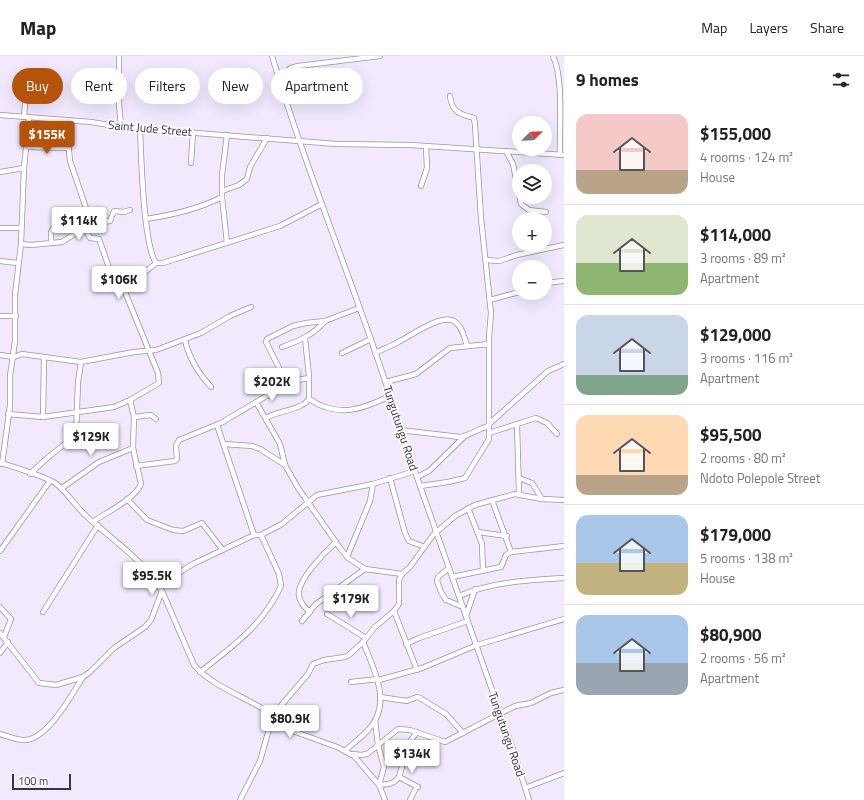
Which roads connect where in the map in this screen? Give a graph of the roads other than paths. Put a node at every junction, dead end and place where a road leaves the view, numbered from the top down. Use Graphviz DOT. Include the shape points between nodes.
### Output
graph roads {
  1 [pos="119,56"];
  2 [pos="272,56"];
  3 [pos="380,56"];
  4 [pos="553,56"];
  5 [pos="558,56"];
  6 [pos="350,58"];
  7 [pos="557,65"];
  8 [pos="275,68"];
  9 [pos="290,68"];
  10 [pos="450,96"];
  11 [pos="27,104"];
  12 [pos="287,104"];
  13 [pos="0,115"];
  14 [pos="26,117"];
  15 [pos="66,120"];
  16 [pos="121,127"];
  17 [pos="140,127"];
  18 [pos="193,132"];
  19 [pos="227,135"];
  20 [pos="267,138"];
  21 [pos="300,141"];
  22 [pos="426,146"];
  23 [pos="27,147"];
  24 [pos="68,148"];
  25 [pos="476,150"];
  26 [pos="506,151"];
  27 [pos="562,155"];
  28 [pos="192,163"];
  29 [pos="24,168"];
  30 [pos="0,172"];
  31 [pos="421,186"];
  32 [pos="222,191"];
  33 [pos="222,197"];
  34 [pos="322,204"];
  35 [pos="130,210"];
  36 [pos="546,212"];
  37 [pos="146,219"];
  38 [pos="56,223"];
  39 [pos="90,224"];
  40 [pos="84,227"];
  41 [pos="0,228"];
  42 [pos="21,228"];
  43 [pos="51,242"];
  44 [pos="227,243"];
  45 [pos="21,244"];
  46 [pos="564,245"];
  47 [pos="0,260"];
  48 [pos="486,260"];
  49 [pos="18,263"];
  50 [pos="156,263"];
  51 [pos="564,281"];
  52 [pos="552,282"];
  53 [pos="125,288"];
  54 [pos="512,294"];
  55 [pos="490,300"];
  56 [pos="251,307"];
  57 [pos="359,308"];
  58 [pos="0,316"];
  59 [pos="16,316"];
  60 [pos="325,321"];
  61 [pos="305,338"];
  62 [pos="371,339"];
  63 [pos="185,340"];
  64 [pos="489,344"];
  65 [pos="467,345"];
  66 [pos="282,346"];
  67 [pos="149,351"];
  68 [pos="342,353"];
  69 [pos="375,353"];
  70 [pos="0,355"];
  71 [pos="14,356"];
  72 [pos="44,358"];
  73 [pos="81,362"];
  74 [pos="564,364"];
  75 [pos="309,378"];
  76 [pos="286,382"];
  77 [pos="386,382"];
  78 [pos="211,387"];
  79 [pos="390,396"];
  80 [pos="309,399"];
  81 [pos="130,400"];
  82 [pos="256,402"];
  83 [pos="78,413"];
  84 [pos="8,414"];
  85 [pos="43,417"];
  86 [pos="134,417"];
  87 [pos="266,418"];
  88 [pos="156,419"];
  89 [pos="217,425"];
  90 [pos="489,425"];
  91 [pos="517,425"];
  92 [pos="400,430"];
  93 [pos="489,433"];
  94 [pos="557,434"];
  95 [pos="465,436"];
  96 [pos="224,444"];
  97 [pos="133,448"];
  98 [pos="1,464"];
  99 [pos="285,465"];
  100 [pos="136,466"];
  101 [pos="415,471"];
  102 [pos="30,474"];
  103 [pos="417,477"];
  104 [pos="390,478"];
  105 [pos="518,478"];
  106 [pos="50,481"];
  107 [pos="373,484"];
  108 [pos="420,486"];
  109 [pos="62,488"];
  110 [pos="519,494"];
  111 [pos="127,499"];
  112 [pos="542,499"];
  113 [pos="492,500"];
  114 [pos="564,500"];
  115 [pos="307,502"];
  116 [pos="468,508"];
  117 [pos="96,523"];
  118 [pos="437,532"];
  119 [pos="478,532"];
  120 [pos="254,535"];
  121 [pos="261,535"];
  122 [pos="507,536"];
  123 [pos="336,542"];
  124 [pos="564,546"];
  125 [pos="425,547"];
  126 [pos="222,549"];
  127 [pos="0,551"];
  128 [pos="511,552"];
  129 [pos="347,557"];
  130 [pos="449,568"];
  131 [pos="365,569"];
  132 [pos="483,571"];
  133 [pos="402,574"];
  134 [pos="452,577"];
  135 [pos="564,578"];
  136 [pos="159,585"];
  137 [pos="475,589"];
  138 [pos="162,591"];
  139 [pos="459,596"];
  140 [pos="0,607"];
  141 [pos="463,607"];
  142 [pos="394,611"];
  143 [pos="44,612"];
  144 [pos="310,612"];
  145 [pos="327,614"];
  146 [pos="466,616"];
  147 [pos="564,619"];
  148 [pos="302,621"];
  149 [pos="468,622"];
  150 [pos="2,635"];
  151 [pos="365,640"];
  152 [pos="8,642"];
  153 [pos="406,644"];
  154 [pos="477,645"];
  155 [pos="0,653"];
  156 [pos="417,670"];
  157 [pos="200,672"];
  158 [pos="83,676"];
  159 [pos="378,679"];
  160 [pos="351,682"];
  161 [pos="564,690"];
  162 [pos="380,697"];
  163 [pos="500,713"];
  164 [pos="273,715"];
  165 [pos="374,720"];
  166 [pos="417,732"];
  167 [pos="463,733"];
  168 [pos="0,734"];
  169 [pos="378,745"];
  170 [pos="345,751"];
  171 [pos="351,754"];
  172 [pos="564,773"];
  173 [pos="399,777"];
  174 [pos="378,784"];
  175 [pos="525,788"];
  176 [pos="240,800"];
  177 [pos="385,800"];
  178 [pos="410,800"];
  179 [pos="529,800"];
  1 -- 16 [label="street"];
  2 -- 8 [label="street, Tungutungu Road"];
  3 -- 6 [label="street"];
  4 -- 7 [label="street"];
  5 -- 7 [label="street"];
  6 -- 9 [label="street"];
  7 -- 27 [label="street" via="561,89"];
  10 -- 25 [label="street" via="456,112 474,118"];
  11 -- 14 [label="street"];
  12 -- 21 [label="street, Tungutungu Road"];
  13 -- 14 [label="street, Saint Jude Street"];
  14 -- 15 [label="street, Saint Jude Street"];
  14 -- 23 [label="street"];
  15 -- 16 [label="street, Saint Jude Street"];
  15 -- 24 [label="street"];
  16 -- 17 [label="street, Saint Jude Street"];
  17 -- 18 [label="street, Saint Jude Street"];
  17 -- 37 [label="street"];
  18 -- 19 [label="street, Saint Jude Street"];
  18 -- 28 [label="street"];
  19 -- 20 [label="street, Saint Jude Street"];
  19 -- 32 [label="street"];
  20 -- 21 [label="street, Saint Jude Street"];
  20 -- 32 [label="street" via="250,167 247,179"];
  21 -- 22 [label="street, Saint Jude Street"];
  21 -- 34 [label="street, Tungutungu Road"];
  22 -- 25 [label="street, Saint Jude Street"];
  22 -- 31 [label="street" via="427,168"];
  23 -- 24 [label="street"];
  23 -- 29 [label="street"];
  24 -- 39 [label="street"];
  25 -- 26 [label="street, Saint Jude Street"];
  25 -- 48 [label="street"];
  26 -- 27 [label="street, Saint Jude Street"];
  26 -- 36 [label="street" via="512,164 521,204 529,210"];
  29 -- 30 [label="street"];
  29 -- 42 [label="street"];
  32 -- 33 [label="street"];
  33 -- 37 [label="street" via="192,209"];
  33 -- 44 [label="street"];
  34 -- 44 [label="street" via="280,226"];
  34 -- 57 [label="street, Tungutungu Road"];
  35 -- 39 [label="street" via="116,210 110,221"];
  37 -- 50 [label="street" via="153,259"];
  38 -- 43 [label="street" via="51,232"];
  39 -- 40 [label="street"];
  40 -- 43 [label="street" via="62,242"];
  40 -- 53 [label="street" via="90,238 99,239 114,282"];
  41 -- 42 [label="street"];
  42 -- 45 [label="street"];
  43 -- 45 [label="street"];
  44 -- 50 [label="street"];
  45 -- 49 [label="street"];
  46 -- 48 [label="street" via="499,261"];
  47 -- 49 [label="street"];
  48 -- 55 [label="street"];
  49 -- 59 [label="street"];
  50 -- 53 [label="street"];
  51 -- 52 [label="street"];
  53 -- 67 [label="street" via="128,303"];
  54 -- 55 [label="street"];
  55 -- 64 [label="street"];
  56 -- 63 [label="street"];
  57 -- 60 [label="street"];
  57 -- 62 [label="street, Tungutungu Road"];
  58 -- 59 [label="street"];
  59 -- 71 [label="street"];
  60 -- 61 [label="street"];
  60 -- 76 [label="street" via="293,326 267,339 266,342"];
  61 -- 66 [label="street"];
  61 -- 75 [label="street"];
  62 -- 68 [label="street"];
  62 -- 69 [label="street, Tungutungu Road"];
  63 -- 67 [label="street" via="163,349"];
  63 -- 78 [label="street" via="200,373"];
  64 -- 65 [label="street"];
  64 -- 90 [label="street"];
  65 -- 69 [label="street" via="459,326 451,320 444,320 426,326"];
  65 -- 77 [label="street" via="450,348 416,374"];
  67 -- 73 [label="street"];
  67 -- 81 [label="street" via="160,381"];
  69 -- 77 [label="street, Tungutungu Road"];
  70 -- 71 [label="street"];
  71 -- 72 [label="street" via="22,354"];
  71 -- 84 [label="street"];
  72 -- 73 [label="street"];
  72 -- 85 [label="street"];
  73 -- 83 [label="street"];
  74 -- 90 [label="street" via="548,371"];
  75 -- 76 [label="street"];
  75 -- 80 [label="street"];
  76 -- 82 [label="street"];
  77 -- 79 [label="street, Tungutungu Road"];
  79 -- 80 [label="street" via="369,406 343,411 327,409"];
  79 -- 92 [label="street, Tungutungu Road"];
  80 -- 87 [label="street" via="304,404"];
  81 -- 83 [label="street" via="114,408"];
  81 -- 86 [label="street"];
  82 -- 87 [label="street"];
  82 -- 89 [label="street"];
  83 -- 85 [label="street"];
  83 -- 102 [label="street" via="76,435"];
  84 -- 85 [label="street"];
  84 -- 98 [label="street"];
  86 -- 88 [label="street" via="151,415"];
  86 -- 97 [label="street"];
  87 -- 99 [label="street" via="280,444"];
  89 -- 96 [label="street"];
  89 -- 100 [label="street" via="179,440 175,461"];
  90 -- 93 [label="street"];
  90 -- 95 [label="street"];
  91 -- 93 [label="street"];
  91 -- 94 [label="street" via="536,418 541,419"];
  91 -- 105 [label="street"];
  92 -- 95 [label="street"];
  92 -- 101 [label="street, Tungutungu Road"];
  93 -- 108 [label="street" via="487,444 465,478"];
  95 -- 103 [label="street" via="429,471"];
  96 -- 99 [label="street" via="252,446"];
  96 -- 120 [label="street"];
  97 -- 100 [label="street"];
  97 -- 109 [label="street" via="99,462"];
  98 -- 102 [label="street"];
  99 -- 115 [label="street"];
  100 -- 111 [label="street" via="141,484"];
  101 -- 103 [label="street, Tungutungu Road"];
  101 -- 104 [label="street"];
  102 -- 106 [label="street"];
  103 -- 108 [label="street, Tungutungu Road"];
  104 -- 107 [label="street"];
  104 -- 125 [label="street" via="409,541"];
  105 -- 110 [label="street"];
  105 -- 112 [label="street" via="532,483"];
  106 -- 109 [label="street"];
  106 -- 127 [label="street"];
  107 -- 115 [label="street" via="317,495"];
  107 -- 129 [label="street" via="370,501"];
  108 -- 118 [label="street, Tungutungu Road"];
  109 -- 117 [label="street" via="70,500"];
  110 -- 112 [label="street"];
  110 -- 113 [label="street" via="505,495"];
  111 -- 117 [label="street"];
  111 -- 126 [label="street" via="147,520 172,530 183,531 202,523"];
  112 -- 114 [label="street"];
  113 -- 116 [label="street"];
  113 -- 122 [label="street"];
  115 -- 121 [label="street" via="282,524"];
  115 -- 123 [label="street"];
  116 -- 118 [label="street"];
  116 -- 119 [label="street"];
  117 -- 136 [label="street"];
  117 -- 143 [label="street"];
  118 -- 125 [label="street"];
  118 -- 130 [label="street, Tungutungu Road"];
  119 -- 122 [label="street"];
  119 -- 132 [label="street" via="482,544"];
  120 -- 121 [label="street"];
  120 -- 126 [label="street"];
  121 -- 157 [label="street" via="279,574 281,586 264,617 237,643"];
  122 -- 128 [label="street"];
  123 -- 129 [label="street"];
  123 -- 144 [label="street" via="322,556 299,588 299,597"];
  124 -- 128 [label="street"];
  125 -- 133 [label="street" via="410,568"];
  126 -- 136 [label="street"];
  128 -- 132 [label="street" via="506,555 502,567"];
  129 -- 131 [label="street"];
  130 -- 134 [label="street, Tungutungu Road"];
  130 -- 141 [label="street" via="437,581 446,600"];
  131 -- 133 [label="street"];
  131 -- 144 [label="street" via="334,590"];
  132 -- 134 [label="street"];
  133 -- 142 [label="street" via="399,580 399,604"];
  134 -- 139 [label="street, Tungutungu Road"];
  135 -- 137 [label="street" via="514,581"];
  136 -- 138 [label="street"];
  137 -- 139 [label="street"];
  137 -- 146 [label="street"];
  138 -- 157 [label="street" via="194,665"];
  138 -- 158 [label="street" via="146,627 114,648"];
  139 -- 141 [label="street, Tungutungu Road"];
  140 -- 150 [label="street" via="11,619"];
  141 -- 146 [label="street, Tungutungu Road"];
  142 -- 151 [label="street" via="375,626"];
  142 -- 153 [label="street"];
  144 -- 148 [label="street"];
  145 -- 151 [label="street"];
  146 -- 149 [label="street, Tungutungu Road"];
  147 -- 154 [label="street"];
  149 -- 153 [label="street"];
  149 -- 154 [label="street, Tungutungu Road"];
  150 -- 152 [label="street"];
  151 -- 159 [label="street"];
  151 -- 164 [label="street" via="345,657 312,664 308,674"];
  152 -- 155 [label="street"];
  152 -- 158 [label="street" via="39,683 56,685"];
  153 -- 156 [label="street"];
  154 -- 156 [label="street"];
  154 -- 163 [label="street, Tungutungu Road"];
  156 -- 159 [label="street"];
  157 -- 164 [label="street"];
  158 -- 168 [label="street" via="53,722 39,735 24,740"];
  159 -- 160 [label="street"];
  159 -- 162 [label="street"];
  161 -- 163 [label="street"];
  162 -- 165 [label="street" via="380,705"];
  162 -- 167 [label="street" via="407,701 420,698 446,714"];
  163 -- 167 [label="street"];
  163 -- 175 [label="street, Tungutungu Road"];
  164 -- 170 [label="street" via="290,730"];
  164 -- 176 [label="street" via="260,761"];
  165 -- 169 [label="street"];
  165 -- 170 [label="street" via="368,730"];
  166 -- 167 [label="street" via="445,742"];
  166 -- 169 [label="street" via="398,729"];
  166 -- 173 [label="street" via="409,742"];
  169 -- 171 [label="street" via="364,755"];
  169 -- 174 [label="street" via="384,767"];
  170 -- 171 [label="street"];
  171 -- 174 [label="street"];
  172 -- 175 [label="street"];
  173 -- 174 [label="street" via="391,784"];
  173 -- 178 [label="street" via="416,788"];
  174 -- 177 [label="street"];
  175 -- 179 [label="street, Tungutungu Road"];
}
